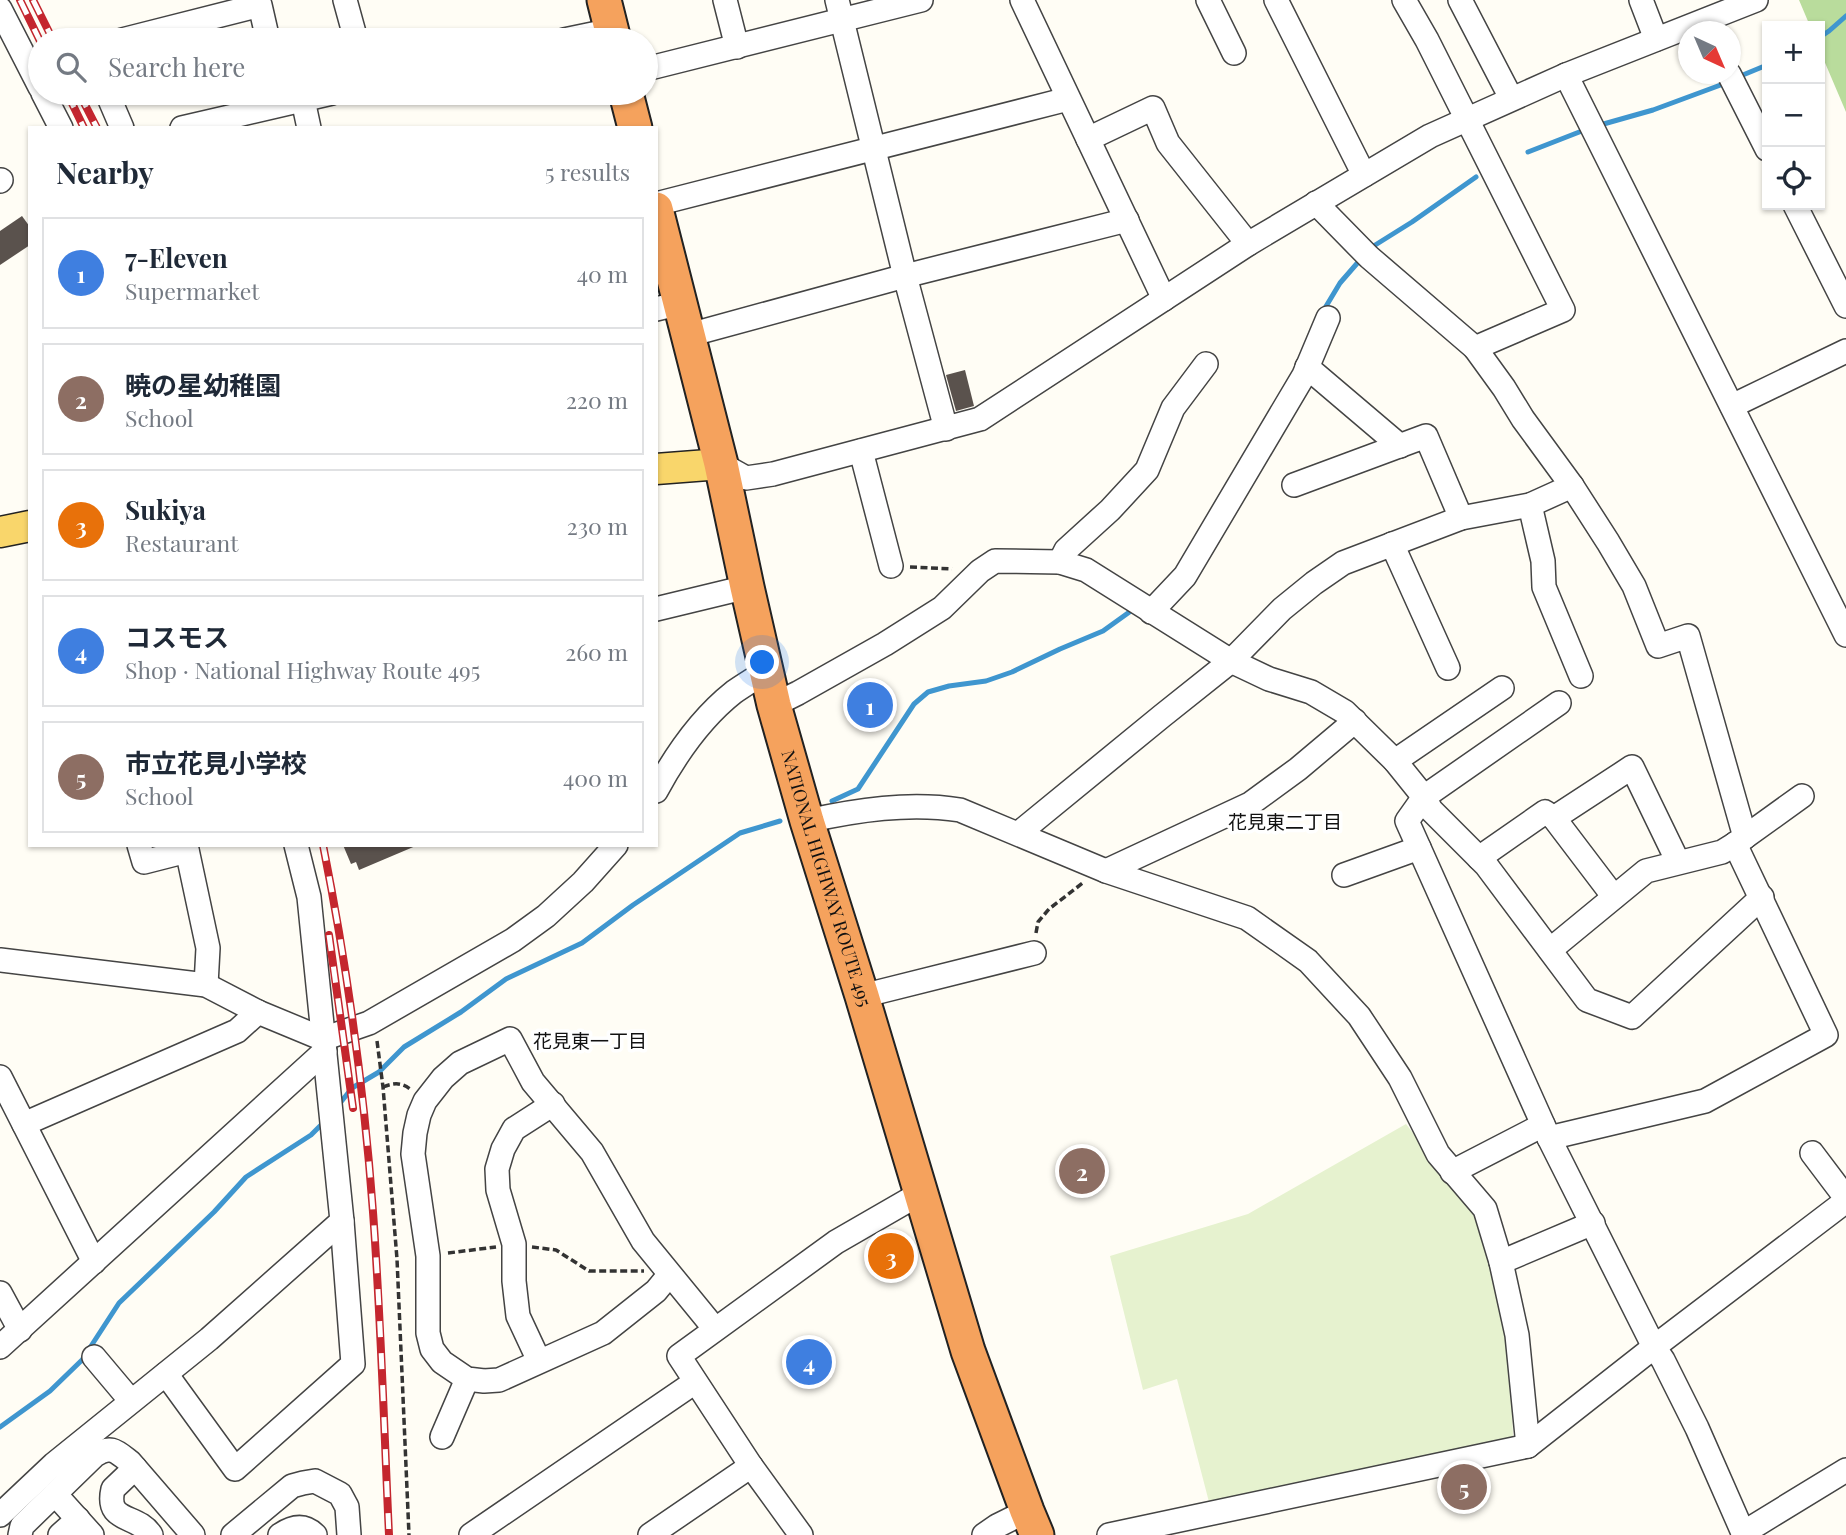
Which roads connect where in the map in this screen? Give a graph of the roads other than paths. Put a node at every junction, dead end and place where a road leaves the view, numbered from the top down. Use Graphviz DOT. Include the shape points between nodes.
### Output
graph roads {
  1 [pos="345,0"];
  2 [pos="725,0"];
  3 [pos="921,0"];
  4 [pos="1022,0"];
  5 [pos="1208,0"];
  6 [pos="1276,0"];
  7 [pos="1404,0"];
  8 [pos="1460,0"];
  9 [pos="1641,0"];
  10 [pos="1756,0"];
  11 [pos="259,2"];
  12 [pos="0,9"];
  13 [pos="839,10"];
  14 [pos="1716,21"];
  15 [pos="165,28"];
  16 [pos="265,28"];
  17 [pos="353,28"];
  18 [pos="1678,33"];
  19 [pos="1656,39"];
  20 [pos="737,47"];
  21 [pos="1234,53"];
  22 [pos="28,64"];
  23 [pos="658,66"];
  24 [pos="1566,75"];
  25 [pos="1734,84"];
  26 [pos="1068,99"];
  27 [pos="1511,99"];
  28 [pos="49,105"];
  29 [pos="112,105"];
  30 [pos="273,105"];
  31 [pos="293,105"];
  32 [pos="629,105"];
  33 [pos="1467,119"];
  34 [pos="225,123"];
  35 [pos="60,126"];
  36 [pos="121,126"];
  37 [pos="199,126"];
  38 [pos="308,126"];
  39 [pos="634,126"];
  40 [pos="1088,139"];
  41 [pos="1766,147"];
  42 [pos="873,148"];
  43 [pos="1364,176"];
  44 [pos="1316,203"];
  45 [pos="658,205"];
  46 [pos="1798,210"];
  47 [pos="1127,220"];
  48 [pos="658,221"];
  49 [pos="1248,244"];
  50 [pos="905,276"];
  51 [pos="1164,299"];
  52 [pos="669,306"];
  53 [pos="1846,306"];
  54 [pos="1328,318"];
  55 [pos="689,335"];
  56 [pos="1475,348"];
  57 [pos="1846,351"];
  58 [pos="1206,364"];
  59 [pos="1307,367"];
  60 [pos="1732,406"];
  61 [pos="946,429"];
  62 [pos="1400,446"];
  63 [pos="861,451"];
  64 [pos="721,464"];
  65 [pos="658,469"];
  66 [pos="1294,485"];
  67 [pos="1572,486"];
  68 [pos="1530,505"];
  69 [pos="1461,519"];
  70 [pos="28,526"];
  71 [pos="0,532"];
  72 [pos="1392,544"];
  73 [pos="1060,562"];
  74 [pos="891,566"];
  75 [pos="747,587"];
  76 [pos="658,609"];
  77 [pos="1151,612"];
  78 [pos="1846,635"];
  79 [pos="1231,661"];
  80 [pos="1448,668"];
  81 [pos="766,671"];
  82 [pos="1581,676"];
  83 [pos="1502,688"];
  84 [pos="1559,703"];
  85 [pos="774,705"];
  86 [pos="1355,721"];
  87 [pos="1395,761"];
  88 [pos="658,787"];
  89 [pos="1802,796"];
  90 [pos="1424,797"];
  91 [pos="1554,818"];
  92 [pos="807,821"];
  93 [pos="1018,833"];
  94 [pos="1740,841"];
  95 [pos="140,847"];
  96 [pos="296,847"];
  97 [pos="614,847"];
  98 [pos="187,848"];
  99 [pos="1419,848"];
  100 [pos="1479,858"];
  101 [pos="1678,862"];
  102 [pos="1107,871"];
  103 [pos="1344,876"];
  104 [pos="1614,897"];
  105 [pos="1762,897"];
  106 [pos="1550,950"];
  107 [pos="1034,953"];
  108 [pos="0,960"];
  109 [pos="206,985"];
  110 [pos="862,996"];
  111 [pos="258,1012"];
  112 [pos="324,1045"];
  113 [pos="0,1077"];
  114 [pos="553,1104"];
  115 [pos="24,1124"];
  116 [pos="1546,1132"];
  117 [pos="1812,1153"];
  118 [pos="1452,1172"];
  119 [pos="921,1193"];
  120 [pos="1846,1200"];
  121 [pos="342,1221"];
  122 [pos="1593,1223"];
  123 [pos="94,1262"];
  124 [pos="1501,1262"];
  125 [pos="670,1275"];
  126 [pos="0,1293"];
  127 [pos="715,1329"];
  128 [pos="20,1330"];
  129 [pos="0,1347"];
  130 [pos="1654,1347"];
  131 [pos="93,1357"];
  132 [pos="539,1361"];
  133 [pos="166,1374"];
  134 [pos="467,1379"];
  135 [pos="695,1382"];
  136 [pos="131,1401"];
  137 [pos="442,1437"];
  138 [pos="1528,1446"];
  139 [pos="751,1466"];
  140 [pos="135,1468"];
  141 [pos="1846,1470"];
  142 [pos="55,1494"];
  143 [pos="0,1515"];
  144 [pos="1032,1523"];
  145 [pos="85,1527"];
  146 [pos="1744,1534"];
  147 [pos="20,1535"];
  148 [pos="60,1535"];
  149 [pos="151,1535"];
  150 [pos="193,1535"];
  151 [pos="233,1535"];
  152 [pos="280,1535"];
  153 [pos="315,1535"];
  154 [pos="349,1535"];
  155 [pos="471,1535"];
  156 [pos="650,1535"];
  157 [pos="801,1535"];
  158 [pos="984,1535"];
  159 [pos="1109,1535"];
  1 -- 17 [label="street"];
  2 -- 20 [label="street"];
  3 -- 13 [label="street"];
  4 -- 26 [label="street"];
  5 -- 21 [label="street"];
  6 -- 43 [label="street"];
  7 -- 33 [label="street"];
  8 -- 27 [label="street"];
  9 -- 19 [label="street"];
  10 -- 14 [label="street"];
  11 -- 15 [label="street"];
  11 -- 16 [label="street"];
  12 -- 22 [label="street"];
  13 -- 20 [label="street"];
  13 -- 42 [label="street"];
  18 -- 19 [label="street"];
  19 -- 24 [label="street"];
  20 -- 23 [label="street"];
  24 -- 27 [label="street"];
  24 -- 60 [label="street"];
  25 -- 41 [label="street"];
  26 -- 40 [label="street"];
  26 -- 42 [label="street"];
  27 -- 33 [label="street"];
  28 -- 35 [label="street"];
  29 -- 36 [label="street"];
  30 -- 34 [label="street"];
  31 -- 38 [label="street"];
  32 -- 39 [label="highway"];
  33 -- 43 [label="street"];
  33 -- 56 [label="street" via="1563,310"];
  34 -- 37 [label="street"];
  40 -- 47 [label="street"];
  40 -- 49 [label="street" via="1153,108 1168,143"];
  42 -- 45 [label="street"];
  42 -- 50 [label="street"];
  43 -- 44 [label="street"];
  44 -- 49 [label="street"];
  44 -- 56 [label="street" via="1369,257"];
  46 -- 53 [label="street"];
  47 -- 50 [label="street"];
  47 -- 51 [label="street"];
  48 -- 52 [label="highway, NATIONAL HIGHWAY ROUTE 495"];
  49 -- 51 [label="street"];
  50 -- 55 [label="street"];
  50 -- 61 [label="street"];
  51 -- 61 [label="street" via="980,419"];
  52 -- 55 [label="highway, NATIONAL HIGHWAY ROUTE 495"];
  54 -- 59 [label="street"];
  55 -- 64 [label="highway, NATIONAL HIGHWAY ROUTE 495"];
  56 -- 67 [label="street"];
  57 -- 60 [label="street"];
  58 -- 73 [label="street" via="1173,408 1147,470"];
  59 -- 62 [label="street"];
  59 -- 77 [label="street" via="1185,576"];
  60 -- 78 [label="street"];
  61 -- 63 [label="street"];
  62 -- 66 [label="street"];
  62 -- 69 [label="street" via="1426,436"];
  63 -- 64 [label="street" via="746,478"];
  63 -- 74 [label="street"];
  64 -- 65 [label="main road"];
  64 -- 75 [label="highway, NATIONAL HIGHWAY ROUTE 495"];
  67 -- 68 [label="street"];
  67 -- 94 [label="street" via="1634,586 1658,646 1688,636"];
  68 -- 69 [label="street"];
  68 -- 82 [label="street" via="1544,587"];
  69 -- 72 [label="street"];
  70 -- 71 [label="main road"];
  72 -- 79 [label="street" via="1343,563 1314,583"];
  72 -- 80 [label="street"];
  73 -- 77 [label="street" via="1086,570"];
  73 -- 85 [label="street" via="995,562 942,608"];
  75 -- 76 [label="street"];
  75 -- 81 [label="highway, NATIONAL HIGHWAY ROUTE 495"];
  77 -- 79 [label="street"];
  79 -- 86 [label="street" via="1311,692"];
  79 -- 93 [label="street"];
  81 -- 85 [label="highway, NATIONAL HIGHWAY ROUTE 495"];
  81 -- 88 [label="street" via="734,692 695,729"];
  83 -- 87 [label="street"];
  84 -- 90 [label="street"];
  85 -- 92 [label="highway, NATIONAL HIGHWAY ROUTE 495"];
  86 -- 87 [label="street"];
  86 -- 102 [label="street" via="1250,804"];
  87 -- 90 [label="street"];
  89 -- 94 [label="street"];
  90 -- 99 [label="street" via="1407,821"];
  90 -- 100 [label="street" via="1431,810"];
  91 -- 100 [label="street" via="1545,812"];
  91 -- 101 [label="street" via="1632,767"];
  91 -- 104 [label="street"];
  92 -- 93 [label="street" via="849,811 939,807 960,810"];
  92 -- 110 [label="highway, NATIONAL HIGHWAY ROUTE 495"];
  93 -- 102 [label="street"];
  94 -- 101 [label="street" via="1722,852"];
  94 -- 105 [label="street"];
  95 -- 98 [label="street" via="144,862"];
  96 -- 112 [label="street" via="309,897"];
  97 -- 112 [label="street" via="546,916 513,940"];
  98 -- 109 [label="street" via="208,948"];
  99 -- 103 [label="street"];
  99 -- 116 [label="street"];
  100 -- 106 [label="street"];
  101 -- 104 [label="street" via="1646,871"];
  102 -- 118 [label="street" via="1247,918 1308,961 1359,1016"];
  104 -- 106 [label="street"];
  105 -- 106 [label="street" via="1632,1017 1587,1000"];
  105 -- 116 [label="street" via="1826,1035 1705,1101"];
  107 -- 110 [label="street"];
  108 -- 109 [label="street"];
  109 -- 111 [label="street"];
  110 -- 119 [label="highway, NATIONAL HIGHWAY ROUTE 495"];
  111 -- 112 [label="street"];
  111 -- 115 [label="street" via="237,1031"];
  112 -- 121 [label="street"];
  112 -- 123 [label="street"];
  113 -- 115 [label="street"];
  114 -- 125 [label="street" via="592,1152 643,1241"];
  114 -- 132 [label="street" via="514,1129 497,1169 498,1190 514,1244 518,1316"];
  114 -- 134 [label="street" via="533,1082 510,1039 460,1063 425,1101 413,1154 428,1256 428,1333 442,1362"];
  115 -- 123 [label="street"];
  116 -- 118 [label="street"];
  116 -- 122 [label="street"];
  117 -- 120 [label="street"];
  118 -- 124 [label="street" via="1485,1209"];
  119 -- 127 [label="street" via="836,1242"];
  119 -- 144 [label="highway, NATIONAL HIGHWAY ROUTE 495" via="968,1351"];
  120 -- 130 [label="street"];
  121 -- 133 [label="street"];
  121 -- 133 [label="street" via="353,1364 235,1469"];
  122 -- 124 [label="street"];
  122 -- 130 [label="street"];
  123 -- 128 [label="street"];
  124 -- 138 [label="street" via="1517,1335"];
  125 -- 127 [label="street"];
  125 -- 132 [label="street" via="603,1333"];
  126 -- 128 [label="street"];
  127 -- 135 [label="street" via="679,1356"];
  128 -- 129 [label="street"];
  130 -- 138 [label="street"];
  130 -- 146 [label="street" via="1697,1427"];
  131 -- 136 [label="street"];
  132 -- 134 [label="street" via="499,1380"];
  133 -- 136 [label="street"];
  134 -- 137 [label="street"];
  135 -- 139 [label="street"];
  135 -- 155 [label="street"];
  136 -- 143 [label="street"];
  138 -- 159 [label="street"];
  139 -- 156 [label="street"];
  139 -- 157 [label="street"];
  140 -- 142 [label="street" via="119,1453 102,1450"];
  140 -- 149 [label="street" via="113,1489 112,1505 123,1518 140,1523"];
  140 -- 150 [label="street"];
  141 -- 146 [label="street"];
  142 -- 145 [label="street"];
  142 -- 147 [label="street" via="22,1526"];
  144 -- 158 [label="street" via="997,1526"];
  145 -- 148 [label="street"];
  151 -- 154 [label="street" via="292,1486 315,1481 340,1494 347,1507"];
  152 -- 153 [label="street" via="301,1527"];
}
